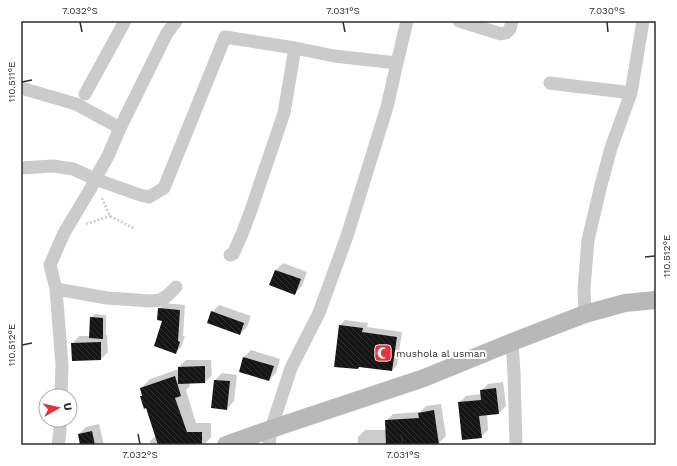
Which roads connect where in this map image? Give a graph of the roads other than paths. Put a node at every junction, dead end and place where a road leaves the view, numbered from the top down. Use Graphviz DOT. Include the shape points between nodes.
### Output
graph roads {
  1 [pos="124,21"];
  2 [pos="176,21"];
  3 [pos="407,21"];
  4 [pos="459,21"];
  5 [pos="512,21"];
  6 [pos="643,21"];
  7 [pos="295,48"];
  8 [pos="397,63"];
  9 [pos="550,83"];
  10 [pos="21,88"];
  11 [pos="631,92"];
  12 [pos="85,94"];
  13 [pos="120,128"];
  14 [pos="21,168"];
  15 [pos="93,184"];
  16 [pos="230,255"];
  17 [pos="176,287"];
  18 [pos="56,289"];
  19 [pos="656,300"];
  20 [pos="585,314"];
  21 [pos="512,342"];
  22 [pos="61,388"];
  23 [pos="60,428"];
  24 [pos="270,437"];
  25 [pos="58,445"];
  26 [pos="226,445"];
  27 [pos="516,445"];
  1 -- 12 [label="street"];
  2 -- 13 [label="street" via="167,33"];
  3 -- 8 [label="street"];
  4 -- 5 [label="street" via="501,34 510,29"];
  6 -- 11 [label="street"];
  7 -- 8 [label="street" via="334,56"];
  7 -- 15 [label="street" via="225,37 164,188 149,197"];
  7 -- 16 [label="street" via="284,113 242,234 233,254"];
  8 -- 24 [label="street" via="388,107 347,236 319,313 291,368"];
  9 -- 11 [label="street"];
  10 -- 13 [label="street" via="76,104"];
  11 -- 20 [label="street" via="611,148 588,240 584,289"];
  13 -- 15 [label="street"];
  14 -- 15 [label="street" via="53,166 73,169"];
  15 -- 18 [label="street" via="64,233 50,265"];
  17 -- 18 [label="street" via="160,300 151,301 108,298"];
  18 -- 22 [label="street"];
  19 -- 20 [label="main road" via="625,303"];
  20 -- 21 [label="main road"];
  21 -- 24 [label="main road"];
  21 -- 27 [label="street"];
  23 -- 25 [label="street"];
  24 -- 26 [label="main road"];
}
